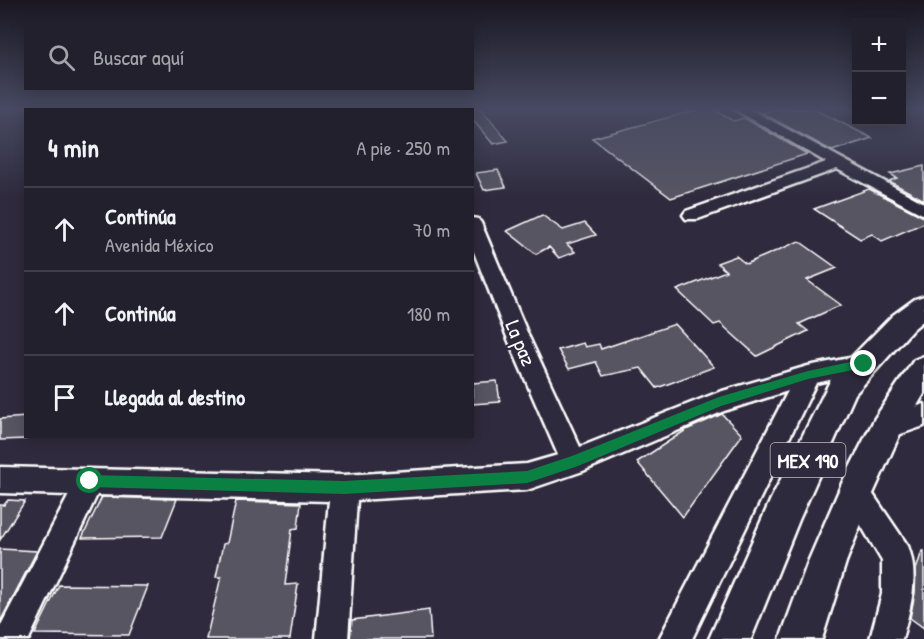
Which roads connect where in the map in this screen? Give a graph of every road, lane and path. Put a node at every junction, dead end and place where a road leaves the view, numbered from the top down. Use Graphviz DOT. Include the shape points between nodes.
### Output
graph roads {
  1 [pos="793,139"];
  2 [pos="838,164"];
  3 [pos="924,210"];
  4 [pos="692,214"];
  5 [pos="474,228"];
  6 [pos="924,306"];
  7 [pos="864,364"];
  8 [pos="924,368"];
  9 [pos="808,375"];
  10 [pos="924,416"];
  11 [pos="886,428"];
  12 [pos="574,462"];
  13 [pos="0,480"];
  14 [pos="90,481"];
  15 [pos="344,488"];
  16 [pos="856,493"];
  17 [pos="12,639"];
  18 [pos="332,639"];
  19 [pos="675,639"];
  20 [pos="730,639"];
  21 [pos="801,639"];
  22 [pos="886,639"];
  1 -- 2 [label="street"];
  2 -- 3 [label="street"];
  2 -- 4 [label="street"];
  5 -- 12 [label="street, La paz"];
  6 -- 7 [label="main road, MEX 190" via="903,322"];
  7 -- 9 [label="street"];
  7 -- 20 [label="main road, MEX 190" via="843,386"];
  8 -- 11 [label="main road, MEX 190"];
  9 -- 12 [label="street" via="719,402"];
  9 -- 19 [label="street"];
  10 -- 11 [label="street"];
  11 -- 16 [label="main road, MEX 190"];
  12 -- 15 [label="street" via="527,477"];
  13 -- 14 [label="street"];
  14 -- 15 [label="street"];
  14 -- 17 [label="street"];
  15 -- 18 [label="street"];
  16 -- 21 [label="main road, MEX 190"];
  16 -- 22 [label="street" via="897,557 898,594"];
}
